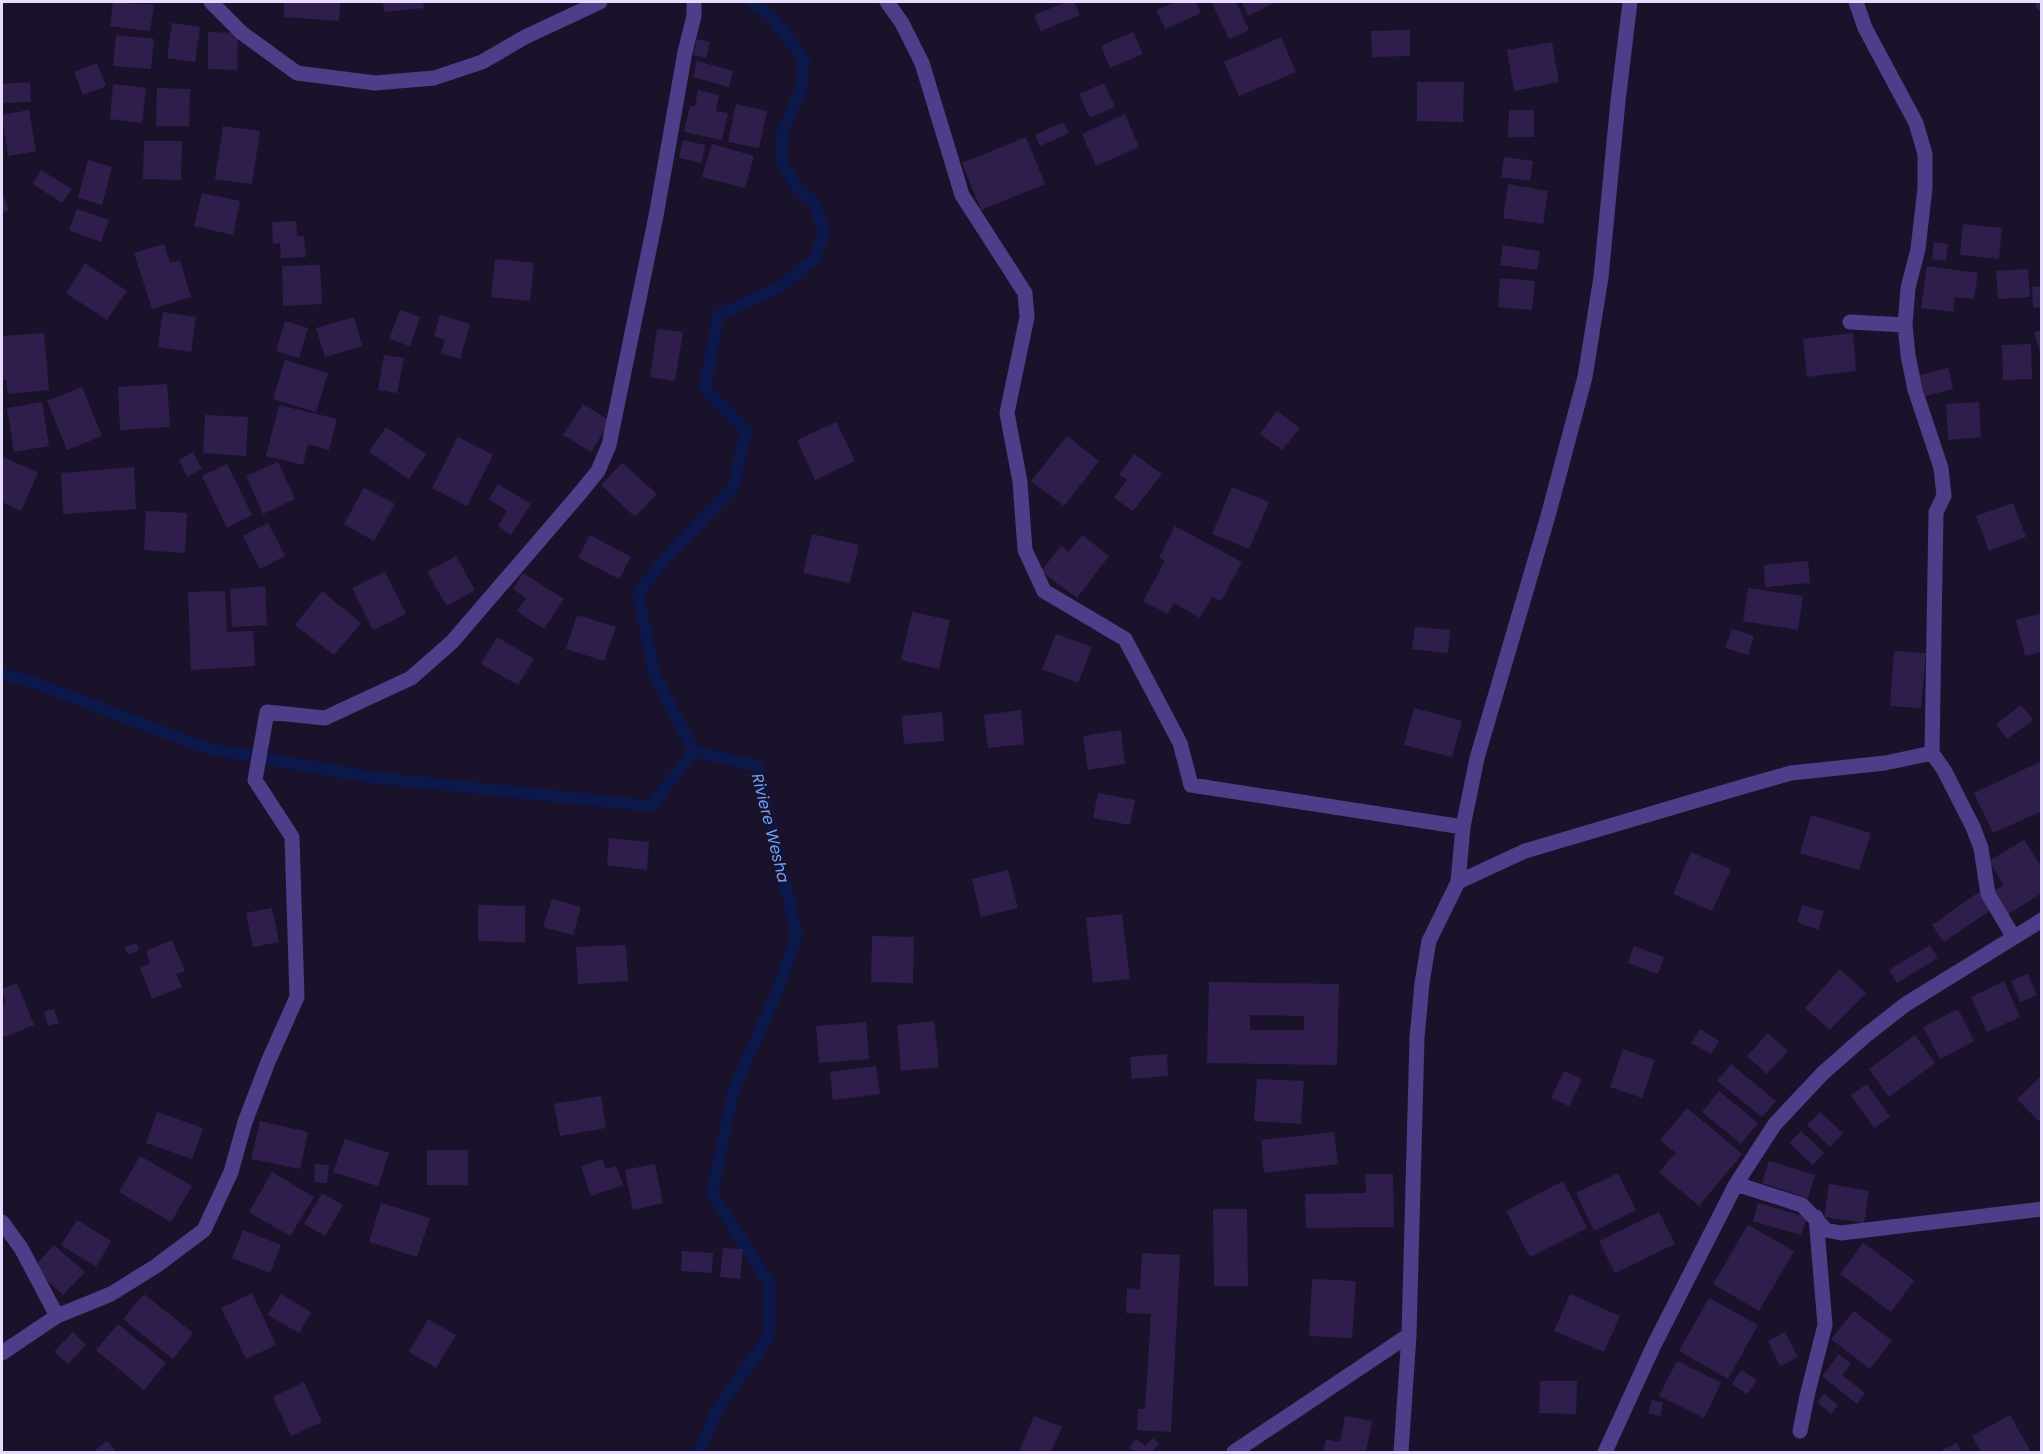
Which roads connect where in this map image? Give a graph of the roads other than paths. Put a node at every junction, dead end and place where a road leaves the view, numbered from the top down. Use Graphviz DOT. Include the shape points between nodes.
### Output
graph roads {
  1 [pos="211,2"];
  2 [pos="600,2"];
  3 [pos="694,2"];
  4 [pos="887,2"];
  5 [pos="1630,2"];
  6 [pos="1856,2"];
  7 [pos="1850,322"];
  8 [pos="1905,325"];
  9 [pos="1932,753"];
  10 [pos="1463,827"];
  11 [pos="1458,882"];
  12 [pos="2042,920"];
  13 [pos="2013,936"];
  14 [pos="1736,1184"];
  15 [pos="2042,1209"];
  16 [pos="1816,1217"];
  17 [pos="2,1222"];
  18 [pos="57,1316"];
  19 [pos="1409,1335"];
  20 [pos="2,1353"];
  21 [pos="1800,1431"];
  22 [pos="1234,1452"];
  23 [pos="1401,1452"];
  24 [pos="1605,1452"];
  1 -- 2 [label="street" via="242,33 297,73 375,83 434,78 482,62"];
  3 -- 18 [label="street" via="624,379 609,445 598,471 452,642 411,678 325,718 267,712 255,780 292,837 297,997 245,1122 231,1172 204,1230 111,1294"];
  4 -- 10 [label="street" via="922,63 962,195 1025,293 1027,317 1007,413 1020,482 1025,550 1044,591 1125,639 1180,743 1191,785"];
  5 -- 10 [label="street" via="1601,277 1584,377 1477,758"];
  6 -- 8 [label="street" via="1865,28 1916,123 1925,154 1918,249 1908,288"];
  7 -- 8 [label="street"];
  8 -- 9 [label="street" via="1915,390 1941,468 1944,496 1936,512"];
  9 -- 11 [label="street" via="1885,764 1791,773 1525,851"];
  9 -- 13 [label="street" via="1974,827 1982,848 1988,894"];
  10 -- 11 [label="street"];
  11 -- 19 [label="street" via="1429,941 1422,982"];
  12 -- 13 [label="street"];
  13 -- 14 [label="street" via="1865,1035 1775,1124"];
  14 -- 16 [label="street" via="1802,1205"];
  14 -- 24 [label="street"];
  15 -- 16 [label="street" via="1841,1233 1826,1230"];
  16 -- 21 [label="street" via="1825,1325"];
  17 -- 18 [label="street" via="21,1248"];
  18 -- 20 [label="street"];
  19 -- 22 [label="street"];
  19 -- 23 [label="street"];
}
